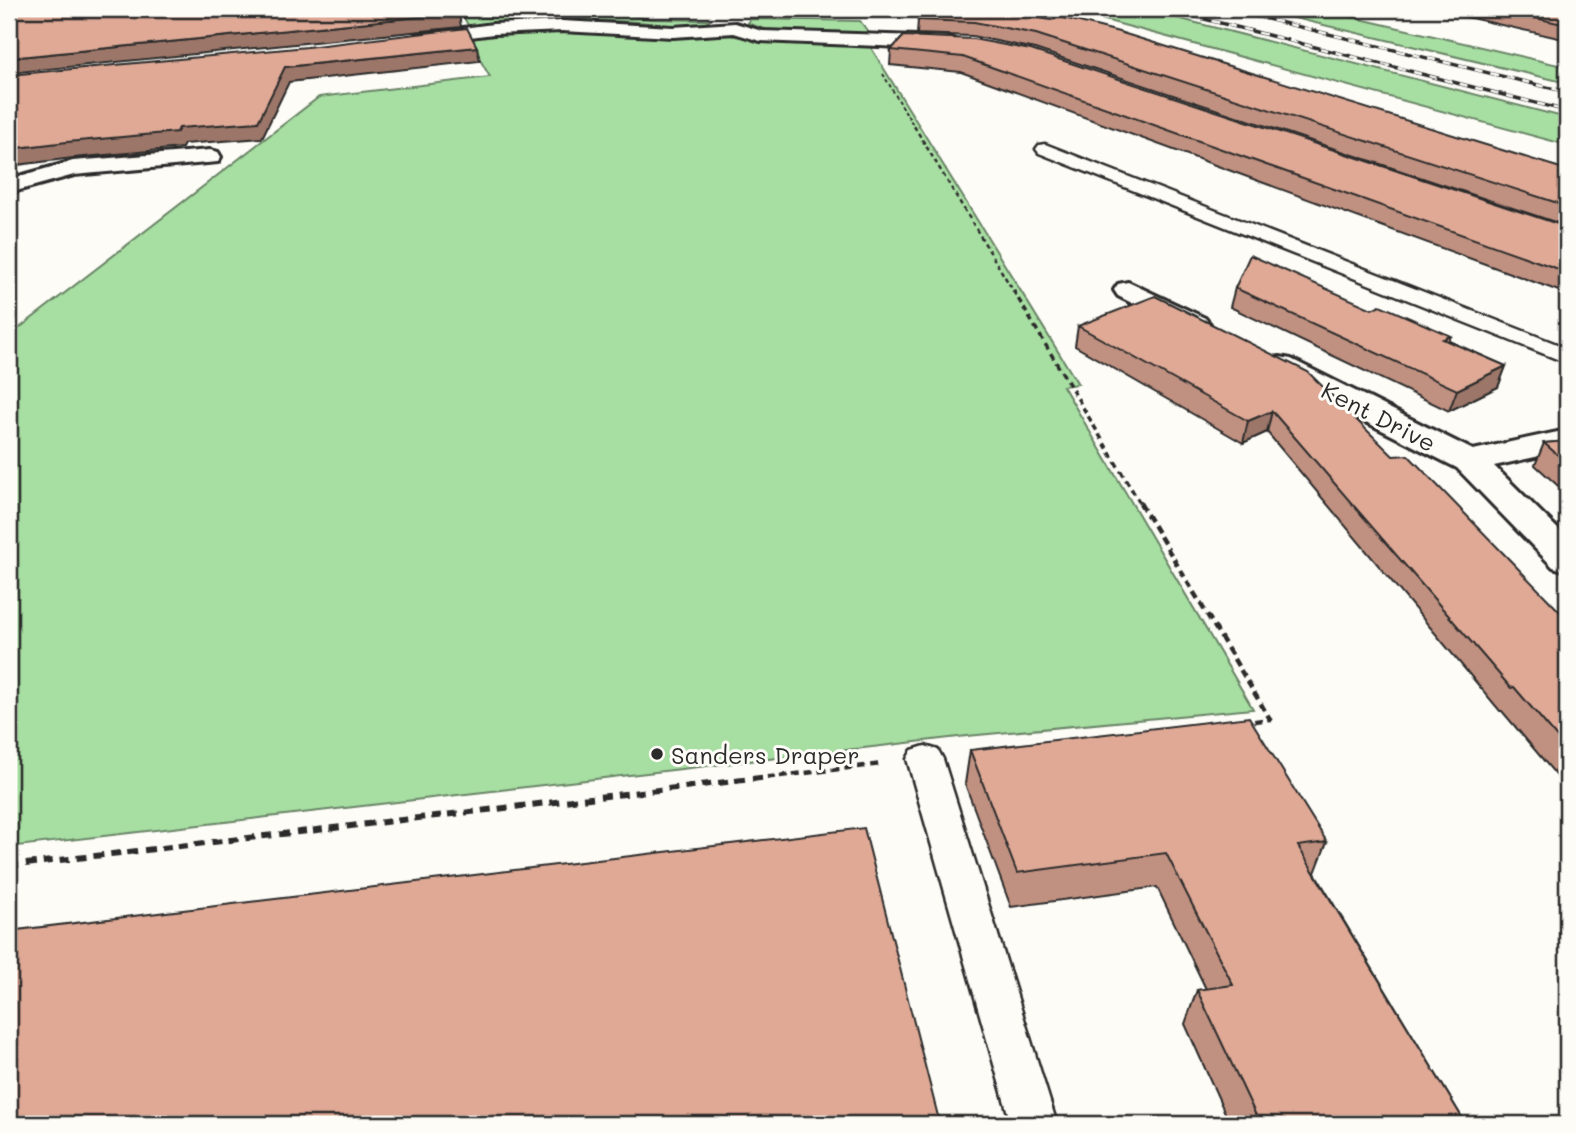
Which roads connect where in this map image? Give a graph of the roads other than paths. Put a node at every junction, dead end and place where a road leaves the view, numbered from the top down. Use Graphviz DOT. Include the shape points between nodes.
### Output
graph roads {
  1 [pos="735,18"];
  2 [pos="402,41"];
  3 [pos="972,45"];
  4 [pos="1045,149"];
  5 [pos="211,157"];
  6 [pos="9,186"];
  7 [pos="1128,290"];
  8 [pos="1567,356"];
  9 [pos="1567,440"];
  10 [pos="1469,461"];
  11 [pos="1567,559"];
  12 [pos="925,759"];
  13 [pos="1034,1124"];
  1 -- 2 [label="street" via="673,32 526,27"];
  1 -- 3 [label="street" via="760,36"];
  4 -- 8 [label="lane"];
  5 -- 6 [label="street" via="73,168"];
  7 -- 10 [label="street, Kent Drive"];
  9 -- 10 [label="street"];
  10 -- 11 [label="street, Kent Drive"];
  12 -- 13 [label="lane"];
}
